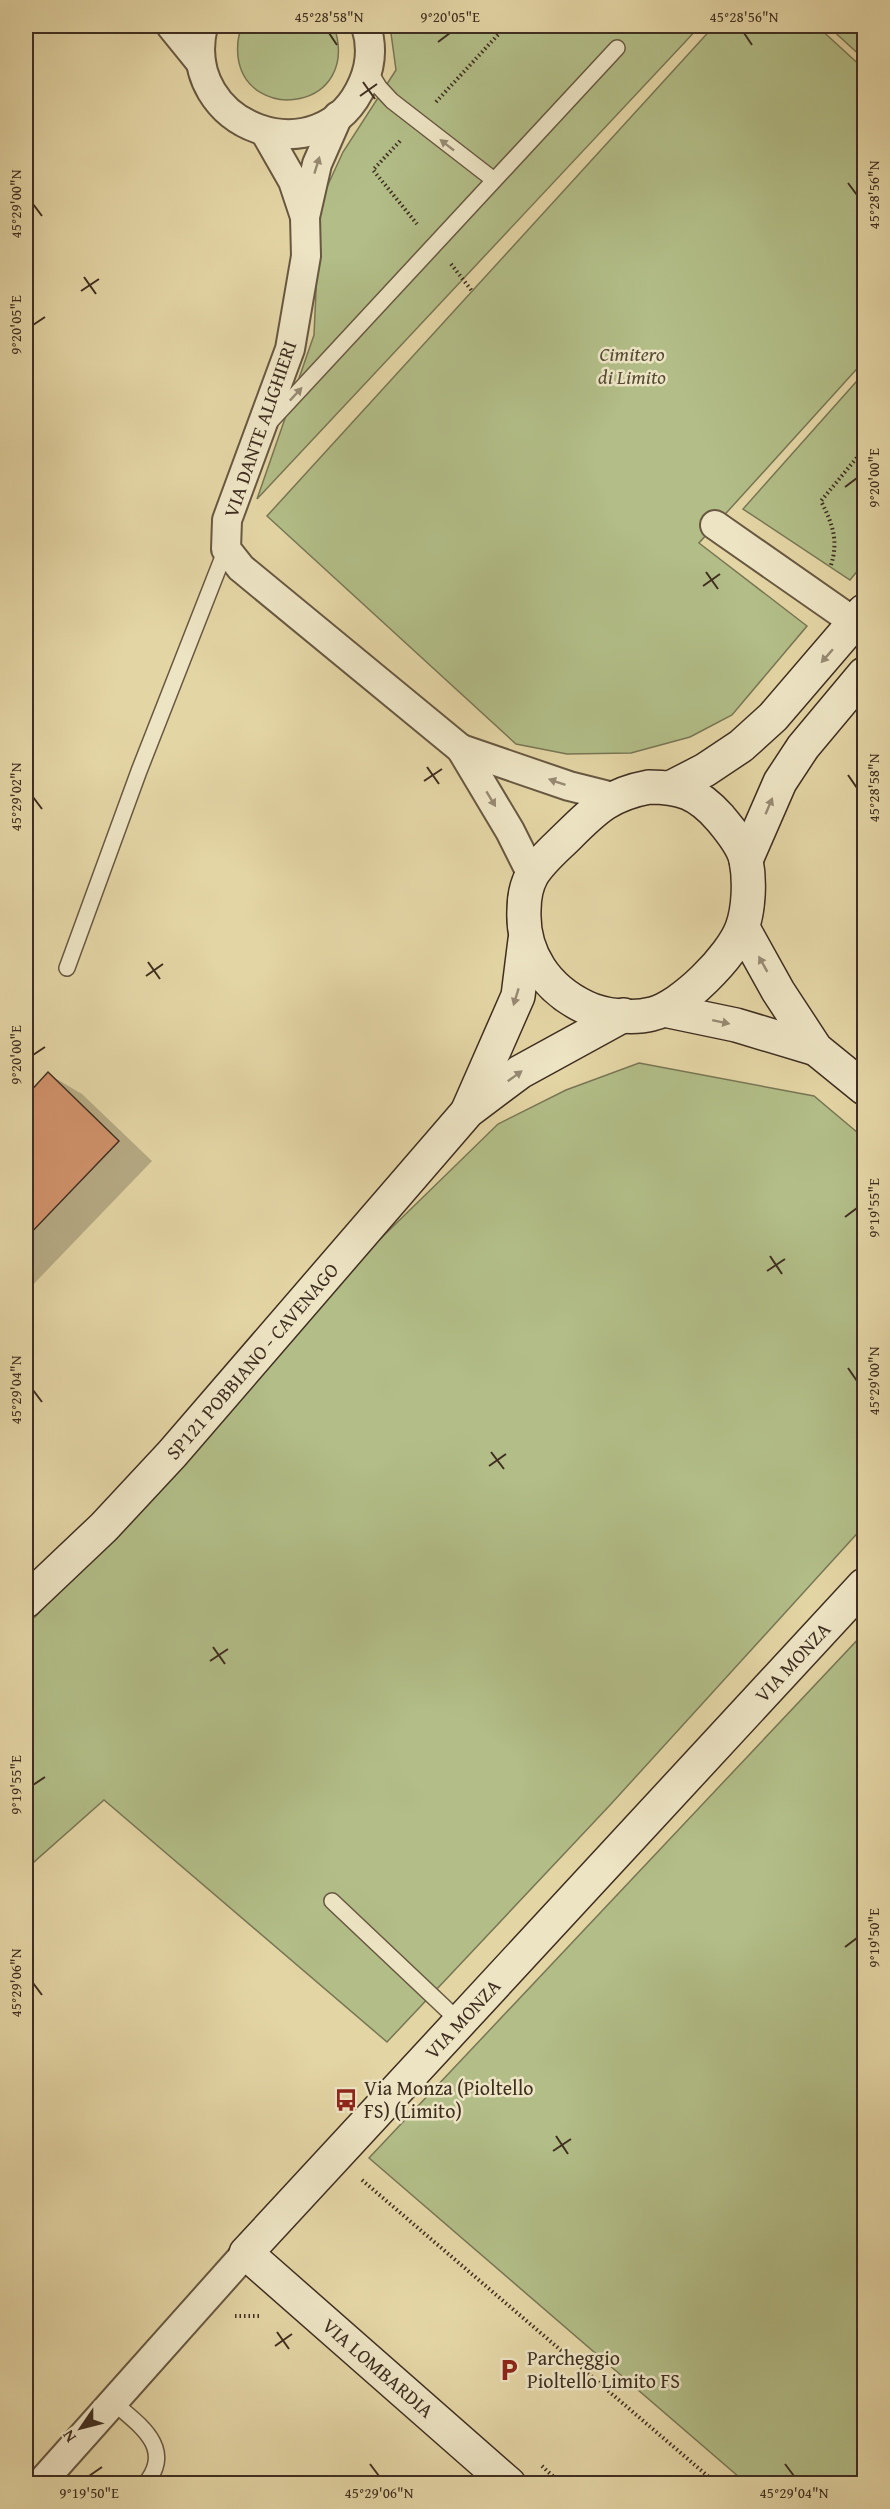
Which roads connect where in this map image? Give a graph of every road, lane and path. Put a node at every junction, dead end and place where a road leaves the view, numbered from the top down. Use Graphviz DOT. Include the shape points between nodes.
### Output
graph roads {
  1 [pos="171,26"];
  2 [pos="203,26"];
  3 [pos="366,26"];
  4 [pos="616,48"];
  5 [pos="201,63"];
  6 [pos="368,69"];
  7 [pos="338,116"];
  8 [pos="266,132"];
  9 [pos="494,180"];
  10 [pos="305,217"];
  11 [pos="256,437"];
  12 [pos="864,449"];
  13 [pos="715,525"];
  14 [pos="226,549"];
  15 [pos="813,594"];
  16 [pos="861,621"];
  17 [pos="864,674"];
  18 [pos="461,749"];
  19 [pos="672,787"];
  20 [pos="614,797"];
  21 [pos="746,860"];
  22 [pos="532,875"];
  23 [pos="742,928"];
  24 [pos="525,940"];
  25 [pos="67,968"];
  26 [pos="664,1010"];
  27 [pos="624,1015"];
  28 [pos="816,1049"];
  29 [pos="864,1088"];
  30 [pos="468,1111"];
  31 [pos="864,1586"];
  32 [pos="26,1601"];
  33 [pos="332,1901"];
  34 [pos="460,2022"];
  35 [pos="357,2175"];
  36 [pos="246,2253"];
  37 [pos="232,2316"];
  38 [pos="265,2317"];
  39 [pos="113,2402"];
  40 [pos="537,2462"];
  41 [pos="26,2480"];
  42 [pos="30,2484"];
  43 [pos="40,2484"];
  44 [pos="145,2484"];
  45 [pos="509,2484"];
  46 [pos="561,2484"];
  47 [pos="717,2484"];
  1 -- 5 [label="street"];
  2 -- 5 [label="street"];
  3 -- 6 [label="street"];
  4 -- 9 [label="lane"];
  5 -- 8 [label="street" via="219,103 245,124"];
  6 -- 7 [label="street" via="354,99"];
  9 -- 6 [label="lane, one-way" via="392,101"];
  7 -- 8 [label="street" via="299,134"];
  10 -- 7 [label="street, VIA DANTE ALIGHIERI, one-way" via="317,164"];
  8 -- 10 [label="street, VIA DANTE ALIGHIERI" via="293,181"];
  11 -- 9 [label="lane, one-way"];
  10 -- 11 [label="street, VIA DANTE ALIGHIERI" via="306,256 290,349"];
  11 -- 14 [label="street, VIA DANTE ALIGHIERI" via="226,520"];
  12 -- 15 [label="path" via="821,501 836,546 831,565"];
  13 -- 15 [label="street"];
  14 -- 18 [label="street" via="241,568"];
  14 -- 25 [label="lane"];
  15 -- 16 [label="street"];
  16 -- 19 [label="main road, one-way" via="774,717 741,746"];
  21 -- 17 [label="main road, one-way" via="780,782 803,747"];
  20 -- 18 [label="street, one-way"];
  18 -- 22 [label="street, one-way"];
  19 -- 20 [label="main road" via="649,787"];
  19 -- 21 [label="main road" via="690,793 714,811 736,839"];
  20 -- 22 [label="main road" via="582,822"];
  21 -- 23 [label="main road" via="747,907"];
  22 -- 24 [label="main road, SP121 POBBIANO - CAVENAGO" via="524,903"];
  23 -- 26 [label="main road" via="734,944 705,978"];
  28 -- 23 [label="main road, one-way"];
  24 -- 27 [label="main road" via="546,979 562,994 589,1009"];
  24 -- 30 [label="main road, SP121 POBBIANO - CAVENAGO, one-way" via="518,996"];
  26 -- 27 [label="main road"];
  26 -- 28 [label="main road, one-way" via="736,1025"];
  30 -- 27 [label="main road, SP121 POBBIANO - CAVENAGO, one-way" via="520,1072"];
  28 -- 29 [label="main road"];
  30 -- 32 [label="main road, SP121 POBBIANO - CAVENAGO" via="179,1447 104,1527"];
  31 -- 34 [label="main road, VIA MONZA"];
  33 -- 34 [label="lane"];
  34 -- 36 [label="main road, VIA MONZA"];
  35 -- 47 [label="path"];
  36 -- 39 [label="street, VIA MONZA"];
  36 -- 45 [label="main road, VIA LOMBARDIA"];
  37 -- 38 [label="path"];
  39 -- 43 [label="street, VIA MONZA"];
  39 -- 44 [label="lane" via="153,2441 156,2465"];
  40 -- 46 [label="path"];
  41 -- 42 [label="street"];
}
